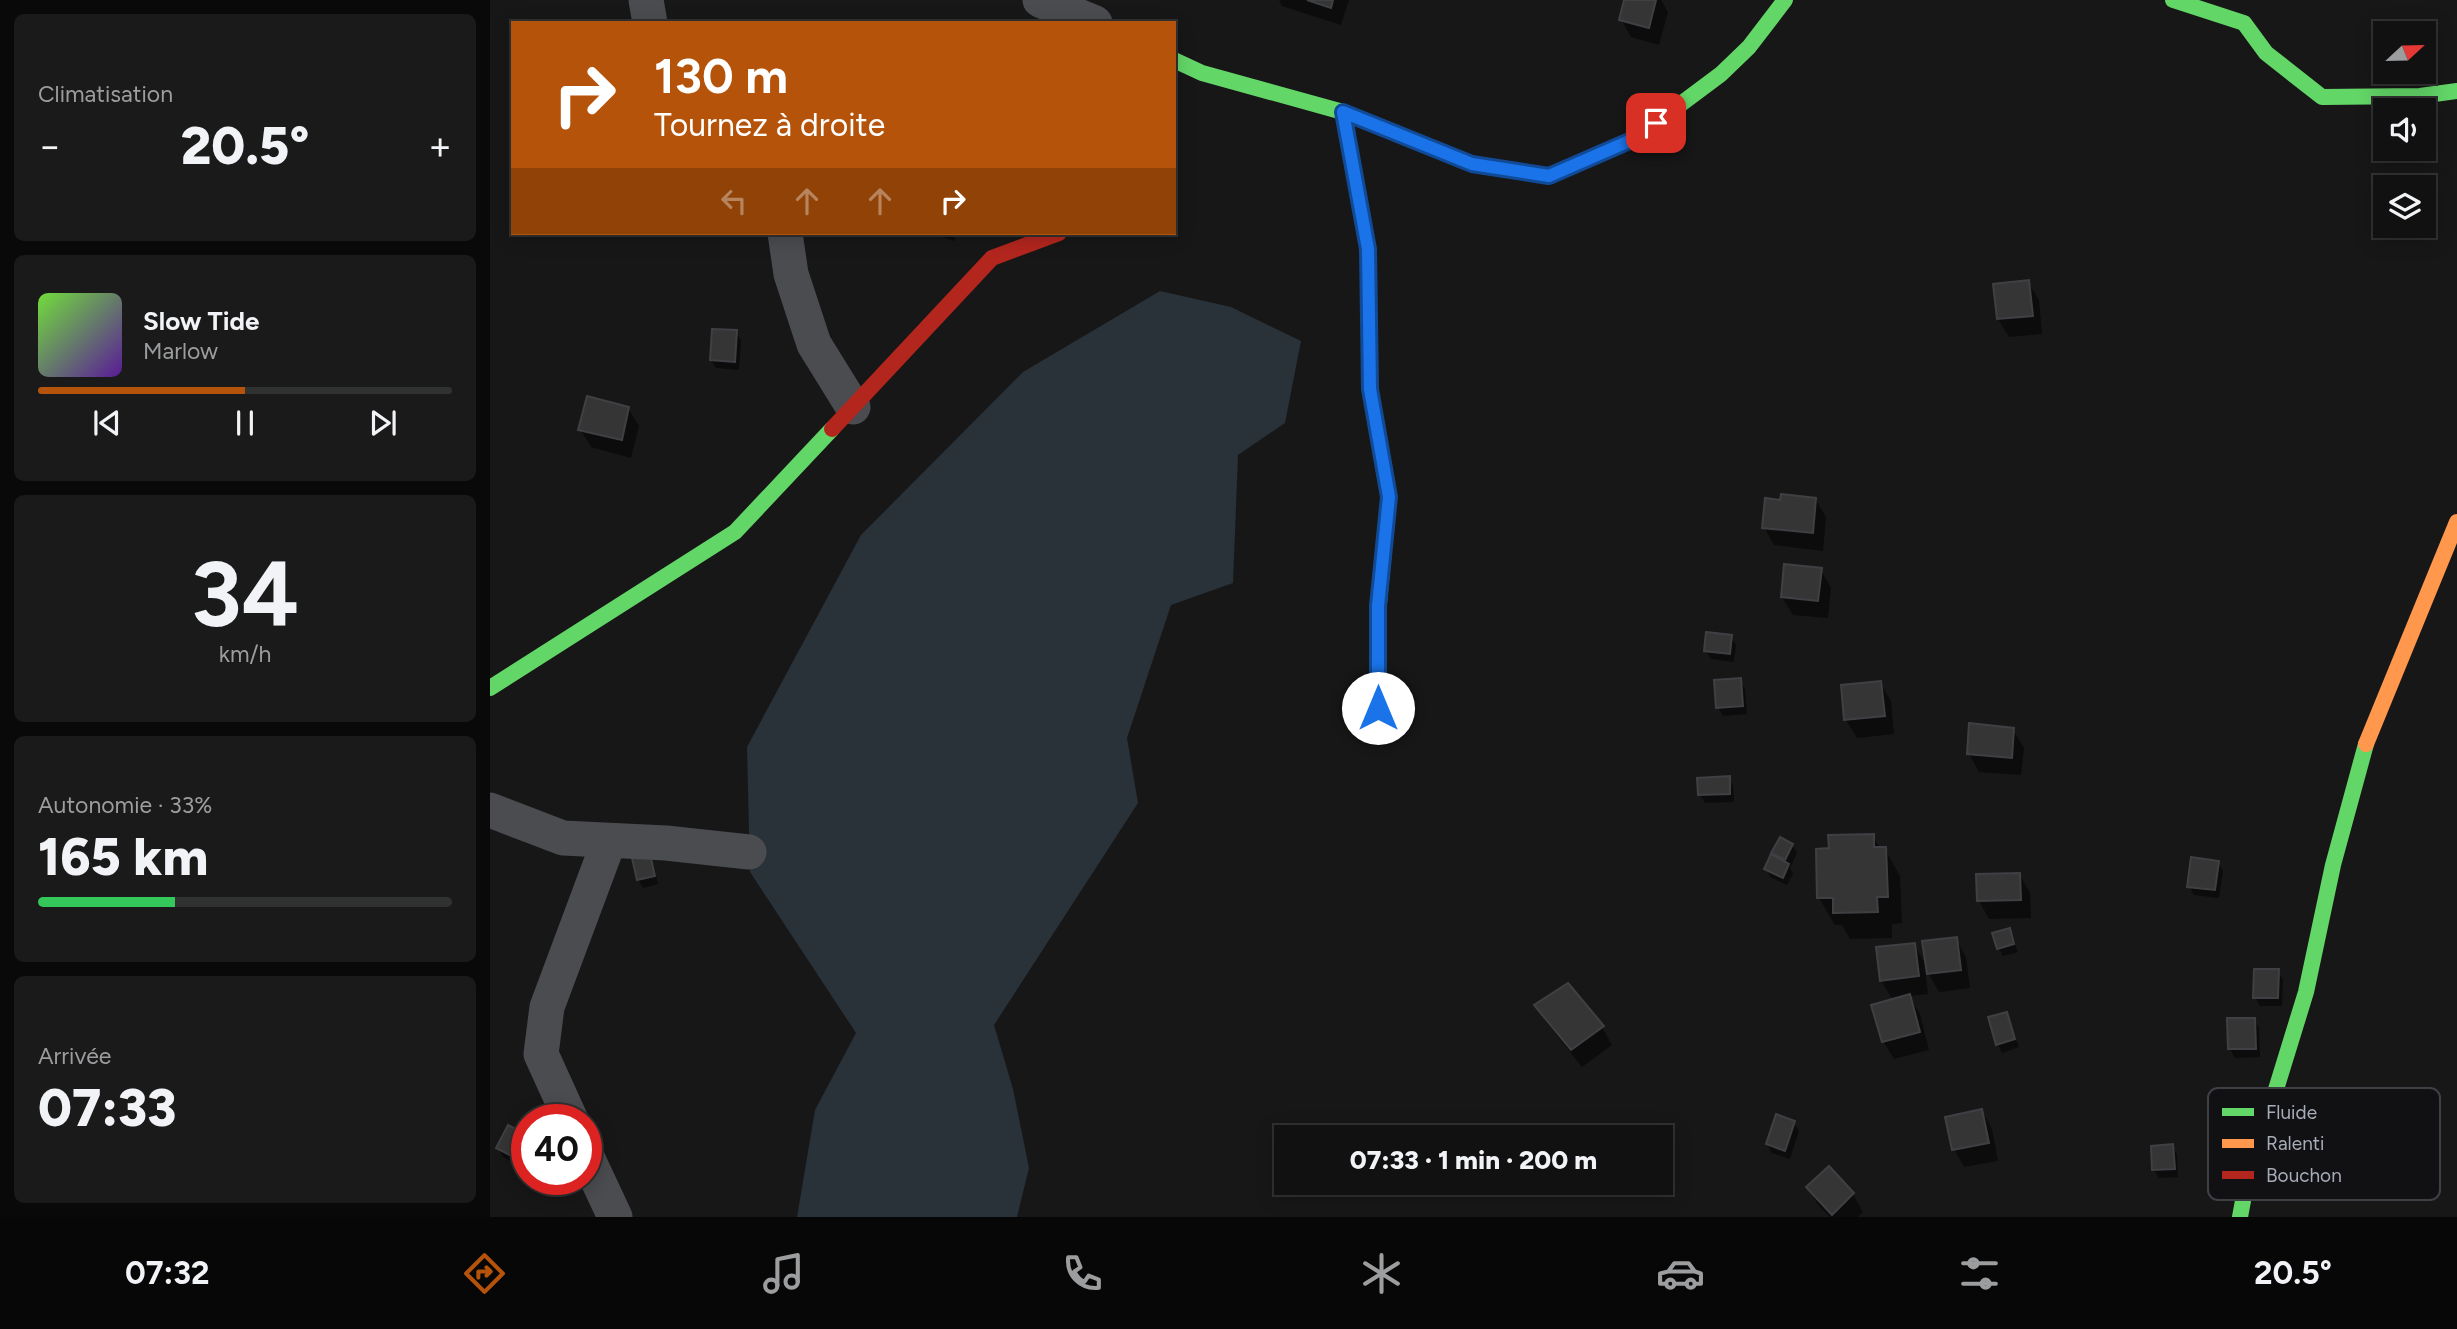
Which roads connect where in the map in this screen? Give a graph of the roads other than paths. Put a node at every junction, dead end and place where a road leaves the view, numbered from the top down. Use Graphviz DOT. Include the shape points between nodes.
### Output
graph roads {
  1 [pos="646,0"];
  2 [pos="1040,0"];
  3 [pos="1786,0"];
  4 [pos="2173,0"];
  5 [pos="650,21"];
  6 [pos="1090,21"];
  7 [pos="1176,61"];
  8 [pos="2457,92"];
  9 [pos="1343,112"];
  10 [pos="785,235"];
  11 [pos="1054,235"];
  12 [pos="853,407"];
  13 [pos="2457,522"];
  14 [pos="490,688"];
  15 [pos="1378,708"];
  16 [pos="490,810"];
  17 [pos="609,841"];
  18 [pos="749,852"];
  19 [pos="2276,1088"];
  20 [pos="564,1104"];
  21 [pos="602,1190"];
  22 [pos="614,1217"];
  1 -- 5 [label="street"];
  2 -- 6 [label="street"];
  3 -- 9 [label="street" via="1721,74 1634,139 1549,176 1472,164"];
  4 -- 8 [label="street" via="2245,23 2266,53 2322,97"];
  7 -- 9 [label="street" via="1202,74"];
  9 -- 15 [label="street" via="1368,249 1370,389 1389,497 1378,606"];
  10 -- 12 [label="street" via="791,274 814,344"];
  11 -- 12 [label="street" via="992,258"];
  12 -- 14 [label="street" via="735,532"];
  13 -- 19 [label="street" via="2366,743 2333,865 2306,992"];
  16 -- 17 [label="street" via="563,838"];
  17 -- 18 [label="street"];
  17 -- 20 [label="street" via="547,1007 541,1054"];
  21 -- 22 [label="street"];
}
